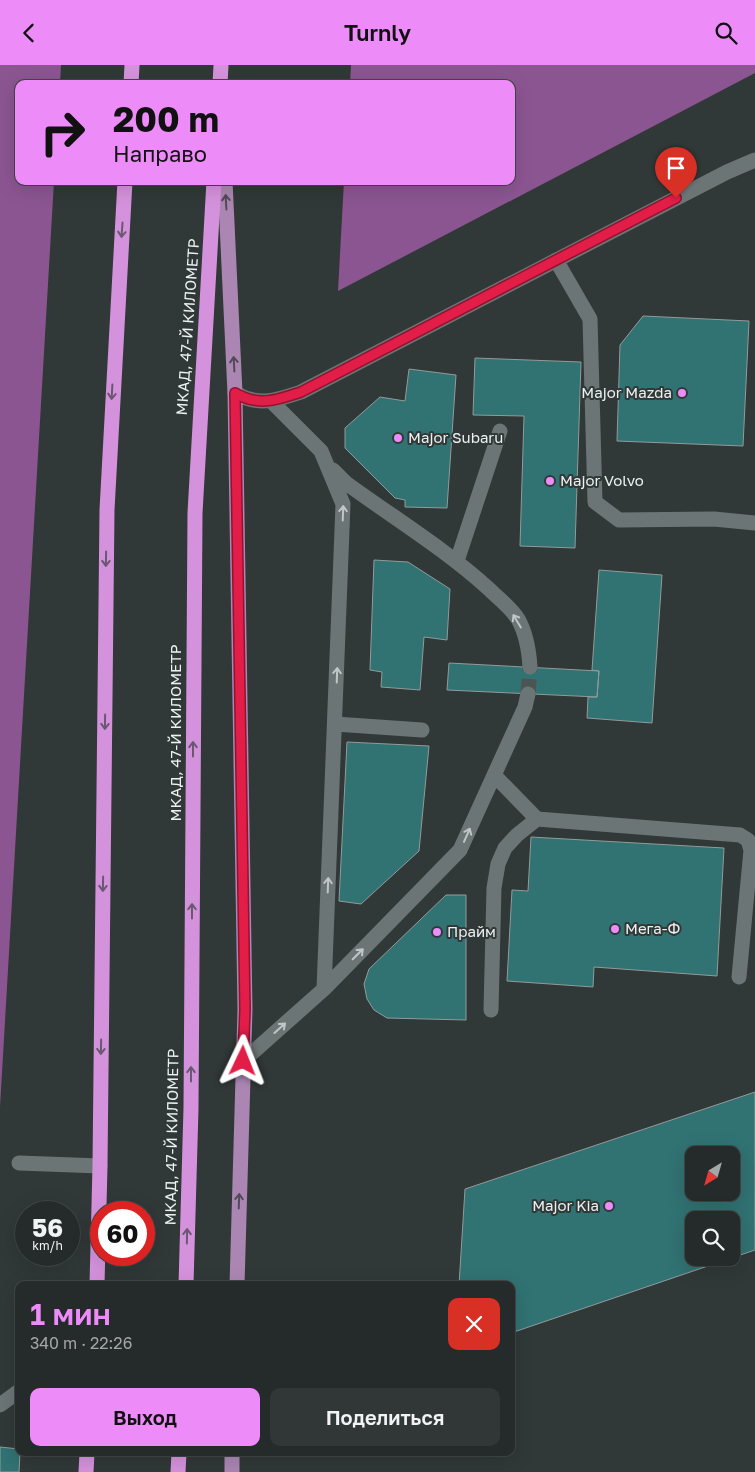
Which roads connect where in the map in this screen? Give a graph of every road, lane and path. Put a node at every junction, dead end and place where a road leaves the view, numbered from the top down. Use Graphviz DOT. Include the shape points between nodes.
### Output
graph roads {
  1 [pos="132,65"];
  2 [pos="131,80"];
  3 [pos="755,160"];
  4 [pos="125,185"];
  5 [pos="214,185"];
  6 [pos="225,185"];
  7 [pos="556,260"];
  8 [pos="235,393"];
  9 [pos="272,402"];
  10 [pos="500,431"];
  11 [pos="326,462"];
  12 [pos="755,523"];
  13 [pos="457,561"];
  14 [pos="530,667"];
  15 [pos="528,694"];
  16 [pos="335,724"];
  17 [pos="422,730"];
  18 [pos="494,775"];
  19 [pos="537,819"];
  20 [pos="739,977"];
  21 [pos="324,989"];
  22 [pos="491,1010"];
  23 [pos="243,1061"];
  24 [pos="19,1163"];
  25 [pos="100,1166"];
  26 [pos="97,1281"];
  27 [pos="186,1281"];
  28 [pos="237,1281"];
  29 [pos="15,1394"];
  30 [pos="0,1405"];
  31 [pos="87,1456"];
  32 [pos="179,1456"];
  33 [pos="232,1456"];
  34 [pos="86,1472"];
  35 [pos="178,1472"];
  36 [pos="232,1472"];
  1 -- 2 [label="highway"];
  3 -- 7 [label="lane"];
  4 -- 25 [label="highway, one-way" via="107,510"];
  27 -- 5 [label="highway, МКАД, 47-Й КИЛОМЕТР, one-way" via="191,1108 195,513"];
  8 -- 6 [label="main road, one-way"];
  7 -- 9 [label="lane" via="301,392"];
  7 -- 12 [label="lane" via="590,319 595,502 619,520 714,519"];
  8 -- 9 [label="lane" via="256,401"];
  8 -- 23 [label="main road" via="245,1009"];
  9 -- 11 [label="lane" via="321,451"];
  10 -- 13 [label="lane"];
  11 -- 13 [label="lane" via="346,483"];
  16 -- 11 [label="lane, one-way" via="343,503"];
  14 -- 13 [label="lane, one-way" via="529,650 518,619"];
  15 -- 18 [label="lane"];
  16 -- 17 [label="lane"];
  21 -- 16 [label="lane, one-way"];
  18 -- 19 [label="lane"];
  21 -- 18 [label="lane, one-way" via="460,850"];
  19 -- 20 [label="lane" via="740,835 748,840 751,850"];
  19 -- 22 [label="lane" via="505,848 498,864 494,888"];
  23 -- 21 [label="lane, one-way"];
  28 -- 23 [label="main road, one-way"];
  24 -- 25 [label="lane"];
  25 -- 26 [label="highway"];
  29 -- 30 [label="lane"];
  31 -- 34 [label="highway"];
  32 -- 35 [label="highway"];
  33 -- 36 [label="main road"];
}
